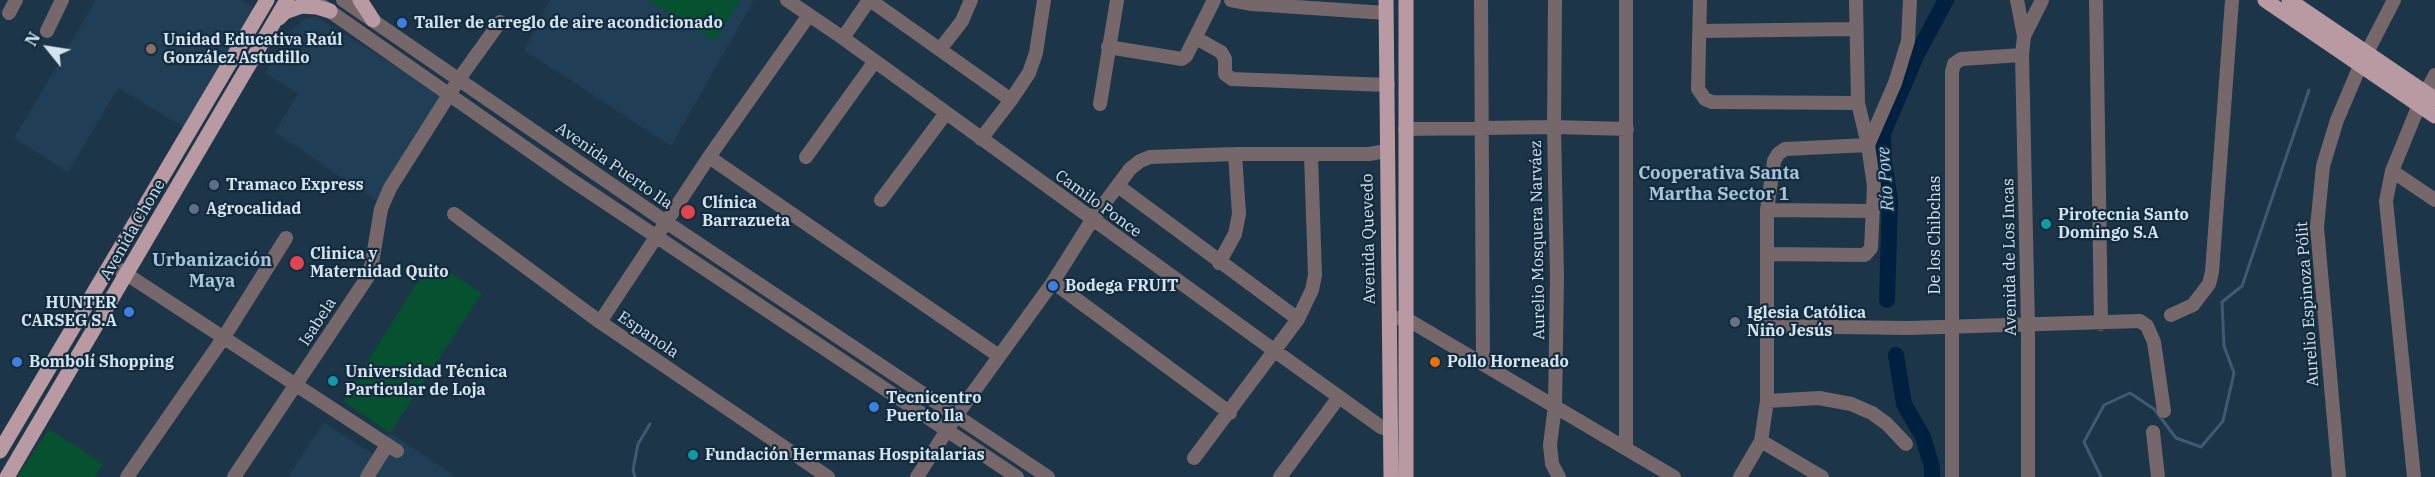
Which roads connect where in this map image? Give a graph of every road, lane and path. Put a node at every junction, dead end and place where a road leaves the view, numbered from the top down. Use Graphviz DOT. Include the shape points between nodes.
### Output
graph roads {
  1 [pos="16,0"];
  2 [pos="62,0"];
  3 [pos="287,0"];
  4 [pos="314,0"];
  5 [pos="343,0"];
  6 [pos="360,0"];
  7 [pos="787,0"];
  8 [pos="869,0"];
  9 [pos="971,0"];
  10 [pos="1044,0"];
  11 [pos="1117,0"];
  12 [pos="1214,0"];
  13 [pos="1231,0"];
  14 [pos="1406,0"];
  15 [pos="1481,0"];
  16 [pos="1555,0"];
  17 [pos="1626,0"];
  18 [pos="1700,0"];
  19 [pos="1856,0"];
  20 [pos="1910,0"];
  21 [pos="2017,0"];
  22 [pos="2042,0"];
  23 [pos="2096,0"];
  24 [pos="2232,0"];
  25 [pos="2265,0"];
  26 [pos="2394,0"];
  27 [pos="261,2"];
  28 [pos="2294,2"];
  29 [pos="1386,6"];
  30 [pos="330,11"];
  31 [pos="9,13"];
  32 [pos="809,15"];
  33 [pos="373,21"];
  34 [pos="275,22"];
  35 [pos="500,22"];
  36 [pos="1855,29"];
  37 [pos="47,31"];
  38 [pos="1700,31"];
  39 [pos="2024,36"];
  40 [pos="843,38"];
  41 [pos="1196,38"];
  42 [pos="1108,47"];
  43 [pos="941,48"];
  44 [pos="2022,55"];
  45 [pos="2363,58"];
  46 [pos="875,61"];
  47 [pos="2435,75"];
  48 [pos="459,79"];
  49 [pos="1388,85"];
  50 [pos="449,94"];
  51 [pos="2427,99"];
  52 [pos="1011,100"];
  53 [pos="1858,103"];
  54 [pos="1100,104"];
  55 [pos="946,113"];
  56 [pos="2435,116"];
  57 [pos="1554,127"];
  58 [pos="1405,129"];
  59 [pos="1482,129"];
  60 [pos="1627,129"];
  61 [pos="981,139"];
  62 [pos="1868,145"];
  63 [pos="1386,151"];
  64 [pos="1235,154"];
  65 [pos="1311,155"];
  66 [pos="709,156"];
  67 [pos="806,157"];
  68 [pos="2392,171"];
  69 [pos="1118,186"];
  70 [pos="882,200"];
  71 [pos="2435,200"];
  72 [pos="1767,210"];
  73 [pos="1873,211"];
  74 [pos="454,214"];
  75 [pos="1092,220"];
  76 [pos="666,222"];
  77 [pos="657,235"];
  78 [pos="286,238"];
  79 [pos="1767,254"];
  80 [pos="1219,263"];
  81 [pos="111,264"];
  82 [pos="128,274"];
  83 [pos="1053,282"];
  84 [pos="2171,315"];
  85 [pos="1388,318"];
  86 [pos="1405,318"];
  87 [pos="1298,319"];
  88 [pos="600,322"];
  89 [pos="2101,324"];
  90 [pos="1766,326"];
  91 [pos="2028,326"];
  92 [pos="1952,327"];
  93 [pos="224,337"];
  94 [pos="1275,351"];
  95 [pos="999,356"];
  96 [pos="1483,364"];
  97 [pos="296,385"];
  98 [pos="1339,397"];
  99 [pos="1767,401"];
  100 [pos="1555,406"];
  101 [pos="2164,411"];
  102 [pos="1230,413"];
  103 [pos="956,416"];
  104 [pos="947,431"];
  105 [pos="1391,431"];
  106 [pos="2153,432"];
  107 [pos="1761,441"];
  108 [pos="1906,444"];
  109 [pos="1626,447"];
  110 [pos="0,451"];
  111 [pos="1194,458"];
  112 [pos="7,477"];
  113 [pos="127,477"];
  114 [pos="234,477"];
  115 [pos="367,477"];
  116 [pos="828,477"];
  117 [pos="917,477"];
  118 [pos="1017,477"];
  119 [pos="1048,477"];
  120 [pos="1280,477"];
  121 [pos="1391,477"];
  122 [pos="1406,477"];
  123 [pos="1559,477"];
  124 [pos="1674,477"];
  125 [pos="1740,477"];
  126 [pos="1822,477"];
  127 [pos="1952,477"];
  128 [pos="2028,477"];
  129 [pos="2158,477"];
  130 [pos="2338,477"];
  131 [pos="2414,477"];
  1 -- 31 [label="street"];
  2 -- 37 [label="street"];
  3 -- 34 [label="main road, Avenida Chone"];
  4 -- 30 [label="street, Avenida Puerto Ila"];
  5 -- 33 [label="street, Avenida Puerto Ila"];
  6 -- 33 [label="main road"];
  7 -- 32 [label="street, Camilo Ponce"];
  8 -- 40 [label="street"];
  8 -- 43 [label="street"];
  9 -- 43 [label="street" via="962,21"];
  10 -- 52 [label="street" via="1033,64"];
  11 -- 42 [label="street"];
  12 -- 41 [label="street"];
  13 -- 29 [label="street" via="1252,4"];
  14 -- 58 [label="main road"];
  15 -- 59 [label="street"];
  16 -- 57 [label="street, Aurelio Mosquera Narváez"];
  17 -- 60 [label="street"];
  18 -- 38 [label="street"];
  19 -- 36 [label="street"];
  20 -- 62 [label="street" via="1908,41"];
  21 -- 39 [label="street, Avenida de Los Incas"];
  22 -- 39 [label="street, Avenida de Los Incas"];
  23 -- 89 [label="street"];
  24 -- 84 [label="street" via="2212,272 2209,284 2193,305"];
  25 -- 45 [label="main road"];
  26 -- 45 [label="street, Aurelio Espinoza Pólit"];
  27 -- 81 [label="main road, Avenida Chone"];
  28 -- 45 [label="main road"];
  29 -- 49 [label="main road, Avenida Quevedo"];
  30 -- 34 [label="main road" via="302,6 285,12"];
  30 -- 50 [label="street, Avenida Puerto Ila"];
  32 -- 40 [label="street, Camilo Ponce"];
  32 -- 66 [label="street"];
  33 -- 48 [label="street, Avenida Puerto Ila"];
  34 -- 82 [label="main road, Avenida Chone"];
  35 -- 48 [label="street, Isabela"];
  36 -- 38 [label="street"];
  36 -- 53 [label="street"];
  38 -- 53 [label="street" via="1698,89 1705,99"];
  39 -- 44 [label="street, Avenida de Los Incas"];
  40 -- 46 [label="street, Camilo Ponce"];
  41 -- 42 [label="street" via="1180,60"];
  41 -- 49 [label="street" via="1221,52 1225,74 1232,79"];
  42 -- 54 [label="street"];
  43 -- 52 [label="street"];
  44 -- 91 [label="street, Avenida de Los Incas"];
  44 -- 92 [label="street, De los Chibchas" via="1961,59 1954,64"];
  45 -- 51 [label="main road"];
  45 -- 130 [label="street, Aurelio Espinoza Pólit" via="2323,166 2317,227"];
  46 -- 55 [label="street, Camilo Ponce"];
  46 -- 67 [label="street"];
  47 -- 51 [label="street"];
  48 -- 50 [label="street, Isabela"];
  48 -- 76 [label="street, Avenida Puerto Ila"];
  49 -- 63 [label="main road, Avenida Quevedo"];
  50 -- 77 [label="street, Avenida Puerto Ila"];
  50 -- 97 [label="street, Isabela" via="390,188 381,209 367,278"];
  51 -- 56 [label="main road"];
  51 -- 68 [label="street"];
  52 -- 61 [label="street"];
  53 -- 62 [label="street"];
  55 -- 61 [label="street, Camilo Ponce"];
  55 -- 70 [label="street"];
  57 -- 59 [label="street"];
  57 -- 60 [label="street"];
  57 -- 100 [label="street, Aurelio Mosquera Narváez"];
  58 -- 59 [label="street"];
  58 -- 86 [label="main road"];
  59 -- 96 [label="street"];
  60 -- 109 [label="street"];
  61 -- 75 [label="street, Camilo Ponce"];
  62 -- 72 [label="street" via="1785,149 1774,161"];
  62 -- 73 [label="street"];
  63 -- 65 [label="street"];
  63 -- 85 [label="main road, Avenida Quevedo"];
  64 -- 65 [label="street"];
  64 -- 69 [label="street" via="1150,157 1130,169"];
  64 -- 80 [label="street" via="1239,214 1235,234"];
  65 -- 87 [label="street" via="1314,275 1312,290"];
  66 -- 76 [label="street"];
  66 -- 95 [label="street"];
  68 -- 71 [label="street"];
  68 -- 131 [label="street" via="2386,201"];
  69 -- 75 [label="street"];
  69 -- 80 [label="street"];
  72 -- 73 [label="street"];
  72 -- 79 [label="street"];
  73 -- 79 [label="street" via="1871,248 1865,255"];
  74 -- 88 [label="street, Espanola"];
  75 -- 83 [label="street"];
  75 -- 94 [label="street, Camilo Ponce"];
  76 -- 77 [label="street"];
  76 -- 103 [label="street, Avenida Puerto Ila"];
  77 -- 88 [label="street"];
  77 -- 104 [label="street, Avenida Puerto Ila"];
  78 -- 93 [label="street"];
  79 -- 90 [label="street"];
  80 -- 87 [label="street"];
  81 -- 82 [label="street"];
  81 -- 110 [label="main road, Avenida Chone"];
  82 -- 93 [label="street"];
  82 -- 112 [label="main road, Avenida Chone"];
  83 -- 95 [label="street"];
  83 -- 102 [label="street"];
  85 -- 86 [label="street"];
  85 -- 105 [label="main road, Avenida Quevedo"];
  86 -- 96 [label="street"];
  86 -- 122 [label="main road"];
  87 -- 94 [label="street"];
  88 -- 116 [label="street, Espanola"];
  89 -- 91 [label="street"];
  89 -- 101 [label="street" via="2145,324 2154,342"];
  90 -- 92 [label="street"];
  90 -- 99 [label="street"];
  91 -- 92 [label="street"];
  91 -- 128 [label="street, Avenida de Los Incas"];
  92 -- 127 [label="street, De los Chibchas"];
  93 -- 97 [label="street"];
  93 -- 113 [label="street"];
  94 -- 98 [label="street, Camilo Ponce"];
  94 -- 102 [label="street"];
  95 -- 103 [label="street"];
  96 -- 100 [label="street"];
  97 -- 114 [label="street, Isabela"];
  97 -- 115 [label="street" via="392,448"];
  98 -- 105 [label="street, Camilo Ponce"];
  98 -- 120 [label="street"];
  99 -- 107 [label="street"];
  99 -- 108 [label="street" via="1819,398 1851,404 1872,413"];
  100 -- 109 [label="street"];
  100 -- 123 [label="street, Aurelio Mosquera Narváez" via="1550,445 1552,464"];
  102 -- 111 [label="street"];
  103 -- 104 [label="street"];
  103 -- 119 [label="street, Avenida Puerto Ila"];
  104 -- 117 [label="street"];
  104 -- 118 [label="street, Avenida Puerto Ila"];
  105 -- 121 [label="main road, Avenida Quevedo"];
  106 -- 129 [label="street"];
  107 -- 125 [label="street"];
  107 -- 126 [label="street"];
  109 -- 124 [label="street"];
}
